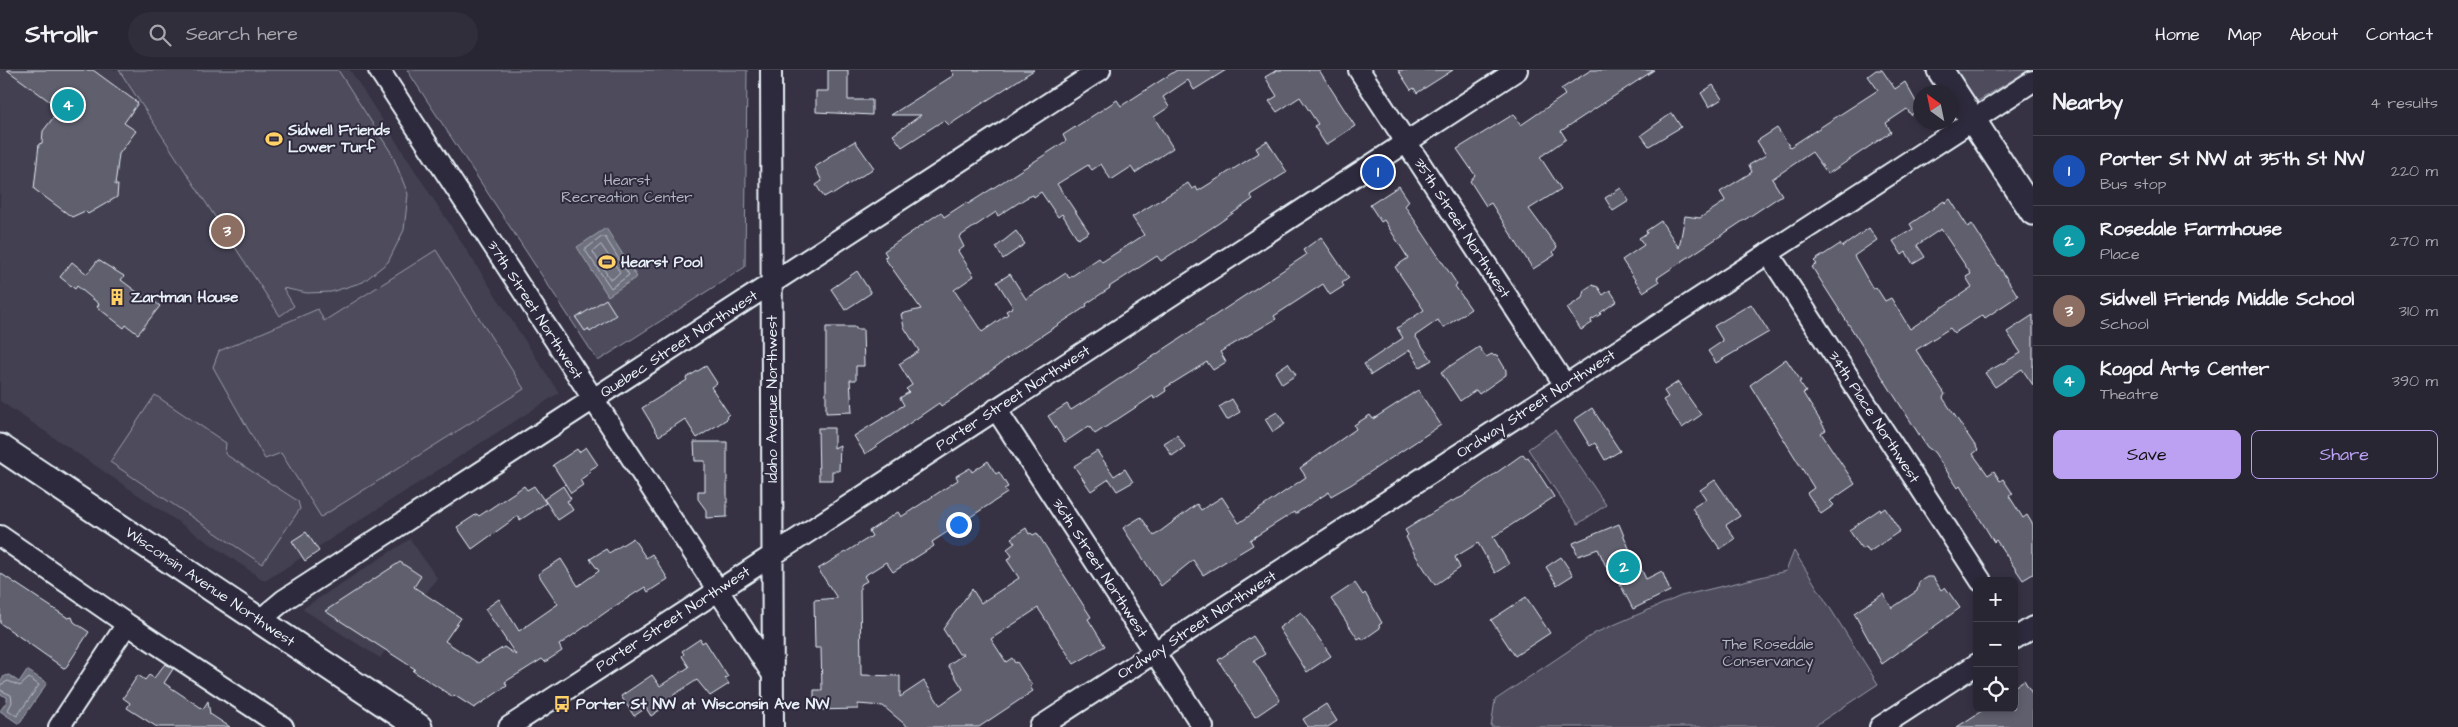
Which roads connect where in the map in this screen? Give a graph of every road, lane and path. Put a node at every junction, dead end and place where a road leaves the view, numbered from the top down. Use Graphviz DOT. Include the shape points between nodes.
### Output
graph roads {
  1 [pos="379,70"];
  2 [pos="771,70"];
  3 [pos="1100,70"];
  4 [pos="1359,70"];
  5 [pos="1517,70"];
  6 [pos="1940,70"];
  7 [pos="2033,82"];
  8 [pos="1973,120"];
  9 [pos="1406,142"];
  10 [pos="2033,212"];
  11 [pos="1768,253"];
  12 [pos="771,283"];
  13 [pos="1565,385"];
  14 [pos="592,400"];
  15 [pos="996,409"];
  16 [pos="0,447"];
  17 [pos="0,536"];
  18 [pos="773,554"];
  19 [pos="1978,577"];
  20 [pos="717,590"];
  21 [pos="260,620"];
  22 [pos="127,624"];
  23 [pos="1155,652"];
  24 [pos="1973,667"];
  25 [pos="773,676"];
  26 [pos="59,727"];
  27 [pos="283,727"];
  28 [pos="419,727"];
  29 [pos="509,727"];
  30 [pos="774,727"];
  31 [pos="1040,727"];
  32 [pos="1203,727"];
  33 [pos="1880,727"];
  1 -- 14 [label="street, 37th Street Northwest"];
  2 -- 12 [label="street, Idaho Avenue Northwest"];
  3 -- 12 [label="street, Quebec Street Northwest"];
  4 -- 9 [label="street, 35th Street Northwest"];
  5 -- 9 [label="street, Porter Street Northwest"];
  6 -- 8 [label="main road"];
  7 -- 8 [label="street, Ordway Street Northwest"];
  8 -- 10 [label="main road"];
  8 -- 11 [label="street, Ordway Street Northwest"];
  9 -- 13 [label="street, 35th Street Northwest"];
  9 -- 15 [label="street, Porter Street Northwest"];
  11 -- 13 [label="street, Ordway Street Northwest"];
  11 -- 19 [label="street, 34th Place Northwest"];
  12 -- 14 [label="street, Quebec Street Northwest"];
  12 -- 18 [label="street, Idaho Avenue Northwest"];
  13 -- 23 [label="street, Ordway Street Northwest"];
  14 -- 20 [label="street, 37th Street Northwest"];
  14 -- 21 [label="street, Quebec Street Northwest" via="284,600"];
  15 -- 18 [label="street, Porter Street Northwest"];
  15 -- 23 [label="street, 36th Street Northwest"];
  16 -- 21 [label="main road, Wisconsin Avenue Northwest"];
  17 -- 22 [label="street"];
  18 -- 20 [label="street, Porter Street Northwest"];
  18 -- 25 [label="street, Idaho Avenue Northwest"];
  20 -- 25 [label="street, 37th Street Northwest"];
  20 -- 29 [label="street, Porter Street Northwest"];
  21 -- 28 [label="main road, Wisconsin Avenue Northwest"];
  22 -- 26 [label="street"];
  22 -- 27 [label="street"];
  23 -- 31 [label="street, Ordway Street Northwest"];
  23 -- 32 [label="street, 36th Street Northwest"];
  24 -- 33 [label="street"];
  25 -- 30 [label="street, Idaho Avenue Northwest"];
}
